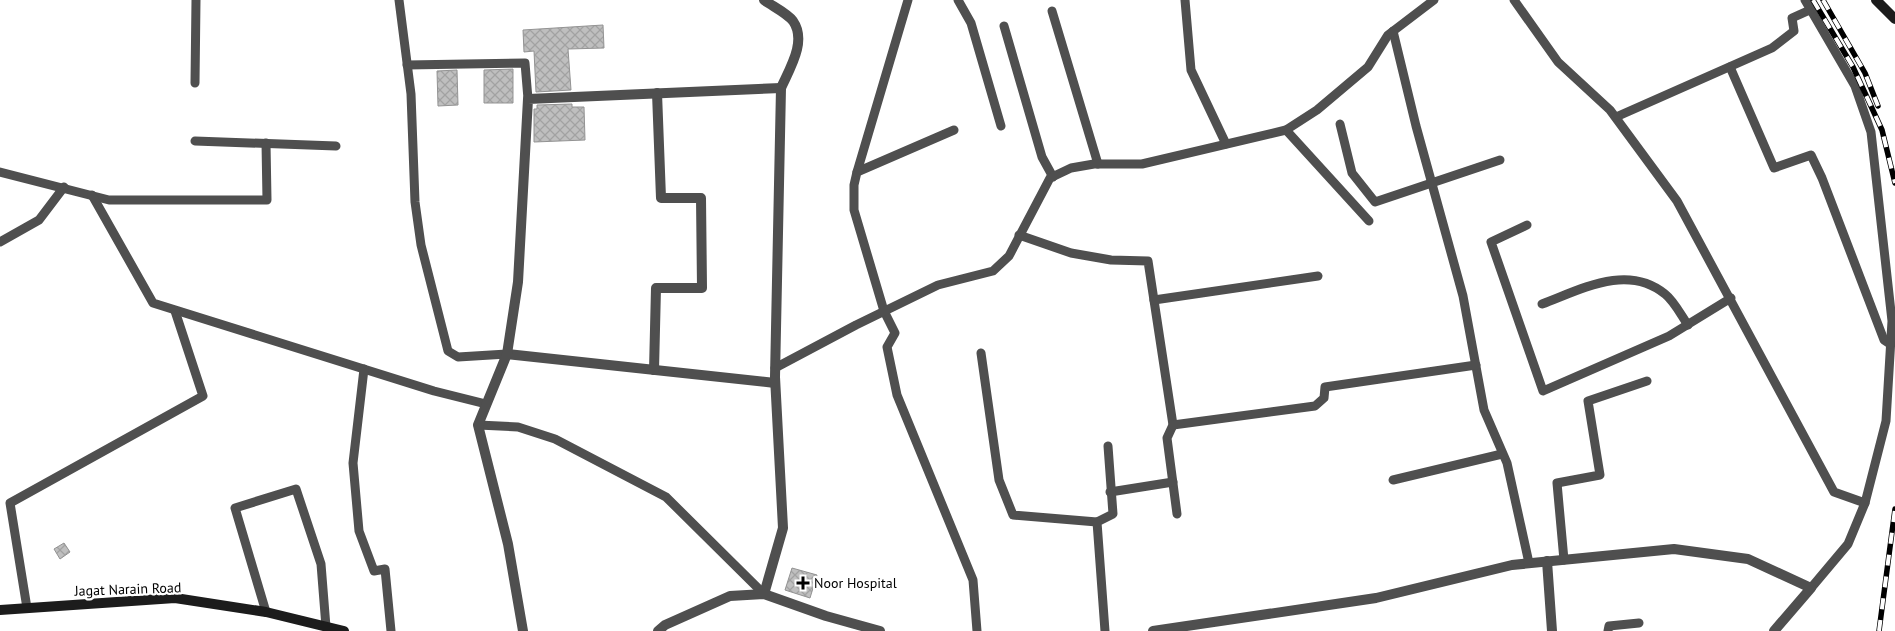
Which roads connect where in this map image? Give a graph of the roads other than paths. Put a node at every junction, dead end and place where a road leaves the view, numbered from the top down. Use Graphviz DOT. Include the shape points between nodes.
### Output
graph roads {
  1 [pos="196,0"];
  2 [pos="399,0"];
  3 [pos="764,0"];
  4 [pos="908,0"];
  5 [pos="958,0"];
  6 [pos="1185,0"];
  7 [pos="1434,0"];
  8 [pos="1514,0"];
  9 [pos="1805,0"];
  10 [pos="1876,0"];
  11 [pos="1812,8"];
  12 [pos="1052,11"];
  13 [pos="1895,19"];
  14 [pos="1004,26"];
  15 [pos="1393,31"];
  16 [pos="407,65"];
  17 [pos="1730,67"];
  18 [pos="195,83"];
  19 [pos="781,88"];
  20 [pos="657,93"];
  21 [pos="528,99"];
  22 [pos="1616,117"];
  23 [pos="1340,124"];
  24 [pos="1001,126"];
  25 [pos="954,130"];
  26 [pos="1286,130"];
  27 [pos="195,141"];
  28 [pos="266,144"];
  29 [pos="1226,144"];
  30 [pos="336,146"];
  31 [pos="1500,160"];
  32 [pos="1098,164"];
  33 [pos="0,172"];
  34 [pos="857,172"];
  35 [pos="1053,177"];
  36 [pos="1432,183"];
  37 [pos="64,187"];
  38 [pos="92,195"];
  39 [pos="1369,221"];
  40 [pos="1527,225"];
  41 [pos="1019,235"];
  42 [pos="0,242"];
  43 [pos="1318,276"];
  44 [pos="1731,298"];
  45 [pos="1154,300"];
  46 [pos="1542,304"];
  47 [pos="175,310"];
  48 [pos="884,311"];
  49 [pos="1688,325"];
  50 [pos="1890,344"];
  51 [pos="981,353"];
  52 [pos="507,354"];
  53 [pos="1476,365"];
  54 [pos="775,368"];
  55 [pos="364,369"];
  56 [pos="654,370"];
  57 [pos="1647,381"];
  58 [pos="775,383"];
  59 [pos="486,404"];
  60 [pos="478,425"];
  61 [pos="1173,425"];
  62 [pos="1108,446"];
  63 [pos="1502,454"];
  64 [pos="1393,480"];
  65 [pos="1173,482"];
  66 [pos="1110,492"];
  67 [pos="1865,503"];
  68 [pos="1177,514"];
  69 [pos="1098,522"];
  70 [pos="1564,560"];
  71 [pos="1547,561"];
  72 [pos="1529,563"];
  73 [pos="1811,588"];
  74 [pos="764,594"];
  75 [pos="27,608"];
  76 [pos="0,610"];
  77 [pos="266,612"];
  78 [pos="1639,623"];
  79 [pos="326,627"];
  80 [pos="344,631"];
  81 [pos="391,631"];
  82 [pos="523,631"];
  83 [pos="658,631"];
  84 [pos="880,631"];
  85 [pos="977,631"];
  86 [pos="1105,631"];
  87 [pos="1152,631"];
  88 [pos="1552,631"];
  89 [pos="1608,631"];
  90 [pos="1774,631"];
  1 -- 18 [label="lane"];
  2 -- 16 [label="lane"];
  3 -- 19 [label="street" via="792,20 799,38 793,63"];
  4 -- 34 [label="lane"];
  5 -- 24 [label="lane" via="971,23"];
  6 -- 29 [label="lane" via="1191,70"];
  7 -- 15 [label="lane"];
  8 -- 22 [label="lane" via="1558,62"];
  9 -- 11 [label="lane"];
  10 -- 13 [label="street"];
  11 -- 17 [label="lane" via="1792,18 1794,31 1772,48"];
  11 -- 50 [label="lane" via="1855,86 1871,132 1892,321"];
  12 -- 32 [label="lane"];
  14 -- 35 [label="lane" via="1042,157"];
  15 -- 26 [label="lane" via="1368,67 1317,110"];
  15 -- 36 [label="lane"];
  16 -- 21 [label="lane" via="525,63"];
  16 -- 52 [label="lane" via="415,202 421,245 448,351 458,356"];
  17 -- 22 [label="lane"];
  17 -- 50 [label="lane" via="1774,168 1811,155 1884,340"];
  19 -- 20 [label="street"];
  19 -- 54 [label="street"];
  20 -- 21 [label="street"];
  20 -- 56 [label="street" via="661,198 701,198 702,288 656,288"];
  21 -- 52 [label="street" via="518,282"];
  22 -- 44 [label="lane" via="1677,201"];
  23 -- 36 [label="lane" via="1352,173 1375,202"];
  25 -- 34 [label="lane"];
  26 -- 29 [label="lane"];
  26 -- 39 [label="lane"];
  27 -- 28 [label="lane"];
  28 -- 30 [label="lane"];
  28 -- 38 [label="lane" via="267,200 109,200"];
  29 -- 32 [label="lane" via="1142,164"];
  31 -- 36 [label="lane"];
  32 -- 35 [label="lane" via="1070,168"];
  33 -- 37 [label="lane"];
  34 -- 48 [label="lane" via="854,210"];
  35 -- 41 [label="lane"];
  36 -- 53 [label="lane" via="1463,296"];
  37 -- 38 [label="lane"];
  37 -- 42 [label="lane" via="39,220"];
  38 -- 47 [label="lane" via="153,303"];
  40 -- 49 [label="lane" via="1491,242 1543,391 1634,353"];
  41 -- 45 [label="lane" via="1071,253 1111,260 1148,261"];
  41 -- 48 [label="lane" via="1009,256 993,271 938,285"];
  43 -- 45 [label="lane"];
  44 -- 49 [label="lane"];
  44 -- 67 [label="lane" via="1834,492"];
  45 -- 61 [label="lane"];
  46 -- 49 [label="lane" via="1606,281 1627,278 1666,294"];
  47 -- 55 [label="lane"];
  47 -- 75 [label="lane" via="203,396 10,503"];
  48 -- 54 [label="lane"];
  48 -- 85 [label="lane" via="895,334 887,347 897,395 972,580"];
  50 -- 67 [label="lane" via="1886,420"];
  51 -- 69 [label="lane" via="999,480 1013,516"];
  52 -- 56 [label="street"];
  52 -- 59 [label="street"];
  53 -- 61 [label="lane" via="1325,387 1324,398 1316,406"];
  53 -- 63 [label="lane" via="1484,410"];
  54 -- 58 [label="street"];
  55 -- 59 [label="lane"];
  55 -- 81 [label="lane" via="353,463 358,521 374,571 385,568"];
  56 -- 58 [label="street"];
  57 -- 70 [label="lane" via="1588,401 1600,475 1557,483"];
  58 -- 74 [label="street" via="784,528"];
  59 -- 60 [label="street"];
  60 -- 74 [label="lane" via="518,427 555,440 666,497"];
  60 -- 82 [label="street" via="508,544"];
  61 -- 65 [label="lane" via="1166,438"];
  62 -- 66 [label="lane"];
  63 -- 64 [label="lane"];
  63 -- 72 [label="lane" via="1507,462"];
  65 -- 66 [label="lane"];
  65 -- 68 [label="lane"];
  66 -- 69 [label="lane" via="1113,514"];
  67 -- 73 [label="lane" via="1848,544"];
  69 -- 86 [label="lane"];
  70 -- 71 [label="street"];
  70 -- 73 [label="street" via="1674,549 1748,559"];
  71 -- 72 [label="street"];
  71 -- 88 [label="street"];
  72 -- 87 [label="street" via="1376,598"];
  73 -- 90 [label="street"];
  74 -- 83 [label="street" via="730,596"];
  74 -- 84 [label="street"];
  75 -- 76 [label="street, Jagat Narain Road"];
  75 -- 77 [label="street, Jagat Narain Road" via="175,598"];
  77 -- 79 [label="street, Jagat Narain Road"];
  77 -- 79 [label="lane" via="235,508 296,489 321,564"];
  78 -- 89 [label="lane" via="1610,626"];
  79 -- 80 [label="street, Jagat Narain Road"];
}
